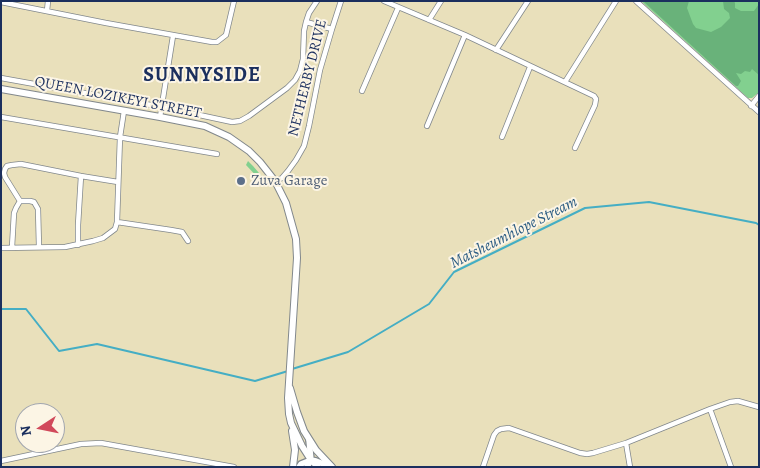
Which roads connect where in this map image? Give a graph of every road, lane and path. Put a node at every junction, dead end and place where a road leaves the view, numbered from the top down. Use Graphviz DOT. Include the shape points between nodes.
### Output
graph roads {
  1 [pos="48,1"];
  2 [pos="234,1"];
  3 [pos="317,1"];
  4 [pos="342,1"];
  5 [pos="384,1"];
  6 [pos="441,1"];
  7 [pos="528,1"];
  8 [pos="616,1"];
  9 [pos="636,1"];
  10 [pos="1,2"];
  11 [pos="398,8"];
  12 [pos="47,11"];
  13 [pos="429,20"];
  14 [pos="306,22"];
  15 [pos="332,29"];
  16 [pos="465,35"];
  17 [pos="173,36"];
  18 [pos="496,50"];
  19 [pos="530,66"];
  20 [pos="1,78"];
  21 [pos="565,82"];
  22 [pos="1,89"];
  23 [pos="362,91"];
  24 [pos="759,96"];
  25 [pos="751,106"];
  26 [pos="162,107"];
  27 [pos="124,111"];
  28 [pos="759,112"];
  29 [pos="1,117"];
  30 [pos="160,117"];
  31 [pos="427,126"];
  32 [pos="120,137"];
  33 [pos="502,137"];
  34 [pos="575,148"];
  35 [pos="217,154"];
  36 [pos="81,176"];
  37 [pos="275,181"];
  38 [pos="118,182"];
  39 [pos="20,201"];
  40 [pos="117,222"];
  41 [pos="188,241"];
  42 [pos="78,245"];
  43 [pos="12,247"];
  44 [pos="40,247"];
  45 [pos="1,248"];
  46 [pos="289,382"];
  47 [pos="759,407"];
  48 [pos="710,409"];
  49 [pos="291,423"];
  50 [pos="309,440"];
  51 [pos="626,443"];
  52 [pos="311,460"];
  53 [pos="1,461"];
  54 [pos="234,467"];
  55 [pos="293,467"];
  56 [pos="299,467"];
  57 [pos="307,467"];
  58 [pos="318,467"];
  59 [pos="331,467"];
  60 [pos="483,467"];
  61 [pos="630,467"];
  62 [pos="732,467"];
  1 -- 12 [label="street"];
  2 -- 17 [label="street" via="228,30 221,39 212,42"];
  3 -- 14 [label="street"];
  4 -- 15 [label="street, NETHERBY DRIVE"];
  5 -- 11 [label="street"];
  6 -- 13 [label="street"];
  7 -- 18 [label="street"];
  8 -- 21 [label="street"];
  9 -- 25 [label="street"];
  10 -- 12 [label="street"];
  11 -- 13 [label="street"];
  11 -- 23 [label="street"];
  12 -- 17 [label="street"];
  13 -- 16 [label="street"];
  14 -- 15 [label="street"];
  14 -- 26 [label="street" via="303,59 295,80 249,116 232,122"];
  15 -- 37 [label="street, NETHERBY DRIVE" via="304,146 288,171"];
  16 -- 18 [label="street"];
  16 -- 31 [label="street"];
  17 -- 26 [label="street"];
  18 -- 19 [label="street"];
  19 -- 21 [label="street"];
  19 -- 33 [label="street"];
  20 -- 26 [label="street"];
  21 -- 34 [label="street" via="595,97 595,105"];
  22 -- 27 [label="main road, QUEEN LOZIKEYI STREET"];
  24 -- 25 [label="street"];
  25 -- 28 [label="street"];
  26 -- 30 [label="street"];
  27 -- 30 [label="main road, QUEEN LOZIKEYI STREET"];
  27 -- 32 [label="street"];
  29 -- 32 [label="street"];
  30 -- 37 [label="main road, QUEEN LOZIKEYI STREET" via="205,126 228,137 260,162"];
  32 -- 35 [label="street"];
  32 -- 38 [label="street"];
  36 -- 38 [label="street"];
  36 -- 39 [label="street" via="21,164 6,166 5,178"];
  36 -- 42 [label="street"];
  37 -- 46 [label="main road, QUEEN LOZIKEYI STREET" via="286,203 296,239"];
  38 -- 40 [label="street"];
  39 -- 43 [label="street" via="14,213"];
  39 -- 44 [label="street" via="37,205"];
  40 -- 41 [label="street" via="182,232"];
  40 -- 42 [label="street" via="115,229 103,238"];
  42 -- 44 [label="street"];
  43 -- 44 [label="street"];
  43 -- 45 [label="street"];
  46 -- 49 [label="main road, QUEEN LOZIKEYI STREET"];
  46 -- 50 [label="main road, QUEEN LOZIKEYI STREET" via="296,412"];
  47 -- 48 [label="street" via="738,401"];
  48 -- 51 [label="street"];
  48 -- 62 [label="street"];
  49 -- 52 [label="main road, QUEEN LOZIKEYI STREET"];
  49 -- 55 [label="main road" via="295,450"];
  50 -- 52 [label="street"];
  50 -- 59 [label="main road, QUEEN LOZIKEYI STREET"];
  51 -- 60 [label="street" via="587,454 505,428 494,435"];
  51 -- 61 [label="street"];
  52 -- 56 [label="street"];
  52 -- 57 [label="street"];
  52 -- 58 [label="main road, QUEEN LOZIKEYI STREET"];
  52 -- 59 [label="street"];
  53 -- 54 [label="street" via="100,443"];
}
